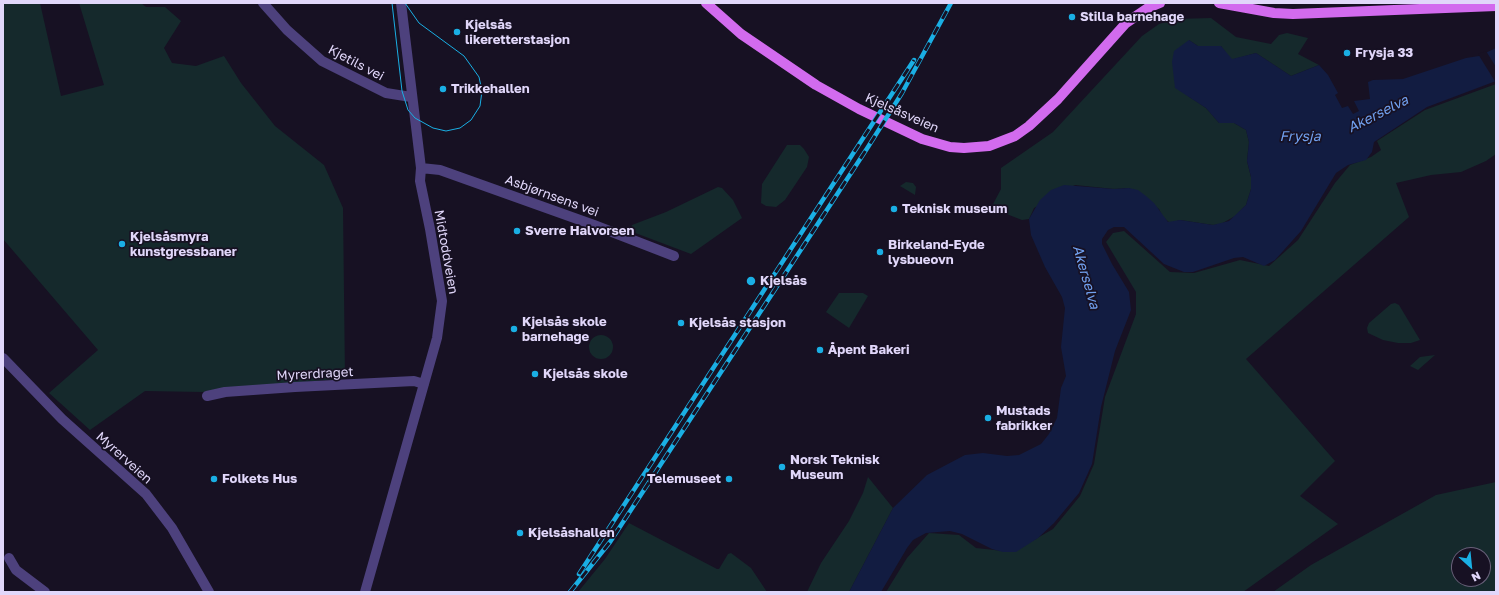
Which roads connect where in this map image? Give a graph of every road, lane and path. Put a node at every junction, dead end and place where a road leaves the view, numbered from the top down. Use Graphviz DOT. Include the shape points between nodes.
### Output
graph roads {
  1 [pos="264,3"];
  2 [pos="401,3"];
  3 [pos="706,3"];
  4 [pos="1160,3"];
  5 [pos="1220,3"];
  6 [pos="1491,6"];
  7 [pos="411,97"];
  8 [pos="420,168"];
  9 [pos="674,256"];
  10 [pos="3,358"];
  11 [pos="424,384"];
  12 [pos="207,396"];
  13 [pos="9,558"];
  14 [pos="45,592"];
  15 [pos="209,592"];
  16 [pos="365,592"];
  1 -- 7 [label="street, Kjetils vei" via="287,30 322,61 386,93"];
  2 -- 7 [label="street, Midtoddveien"];
  3 -- 4 [label="main road, Kjelsåsveien" via="741,34 816,85 859,109 917,136 934,143 964,148 989,146 1015,136 1029,126 1058,99 1126,23"];
  5 -- 6 [label="main road" via="1274,13 1299,14"];
  7 -- 8 [label="street, Midtoddveien"];
  8 -- 9 [label="street, Asbjørnsens vei" via="440,170 594,224"];
  8 -- 11 [label="street, Midtoddveien" via="420,181 442,301 437,338"];
  10 -- 15 [label="street, Myrerveien" via="62,419 146,494 172,528"];
  11 -- 12 [label="street, Myrerdraget" via="414,381 295,387 225,392"];
  11 -- 16 [label="street, Midtoddveien"];
  13 -- 14 [label="street" via="16,570"];
}
